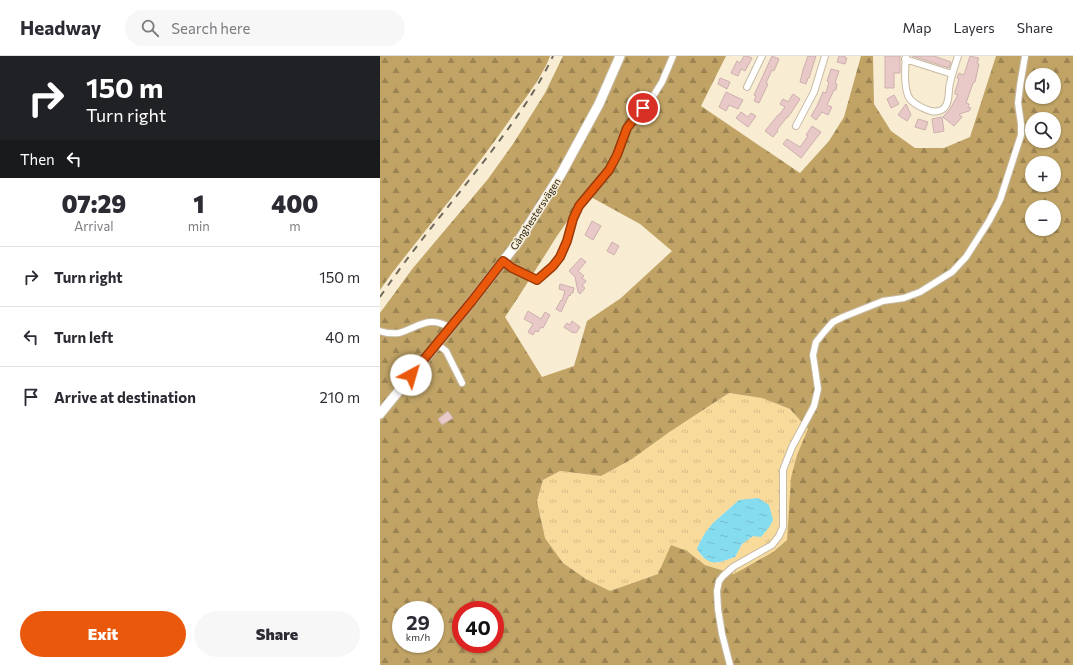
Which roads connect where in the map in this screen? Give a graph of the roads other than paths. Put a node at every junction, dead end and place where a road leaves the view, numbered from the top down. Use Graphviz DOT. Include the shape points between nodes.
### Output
graph roads {
  1 [pos="620,56"];
  2 [pos="673,56"];
  3 [pos="762,56"];
  4 [pos="825,56"];
  5 [pos="950,56"];
  6 [pos="1025,56"];
  7 [pos="905,57"];
  8 [pos="957,57"];
  9 [pos="952,74"];
  10 [pos="747,86"];
  11 [pos="796,126"];
  12 [pos="503,261"];
  13 [pos="450,328"];
  14 [pos="380,332"];
  15 [pos="437,344"];
  16 [pos="462,383"];
  17 [pos="380,414"];
  18 [pos="730,665"];
  1 -- 12 [label="street, Gånghestersvägen" via="561,174"];
  2 -- 12 [label="street" via="652,98 627,128 609,170 579,206 567,241 553,266 537,280"];
  3 -- 10 [label="street"];
  4 -- 11 [label="street" via="814,92"];
  5 -- 8 [label="street"];
  6 -- 18 [label="street" via="1018,103 1022,135 1000,200 966,257 952,272 920,292 904,298 882,301 833,322 816,342 813,355 818,389 814,406 783,470 783,527 772,545 733,567 719,581 718,609"];
  7 -- 9 [label="street"];
  7 -- 9 [label="street" via="905,82 910,100 928,110 937,112 945,107"];
  8 -- 9 [label="street"];
  12 -- 13 [label="street, Gånghestersvägen"];
  13 -- 14 [label="street" via="444,324 431,322 399,333"];
  13 -- 15 [label="street, Gånghestersvägen"];
  15 -- 16 [label="street" via="446,351"];
  15 -- 17 [label="street, Gånghestersvägen"];
}
